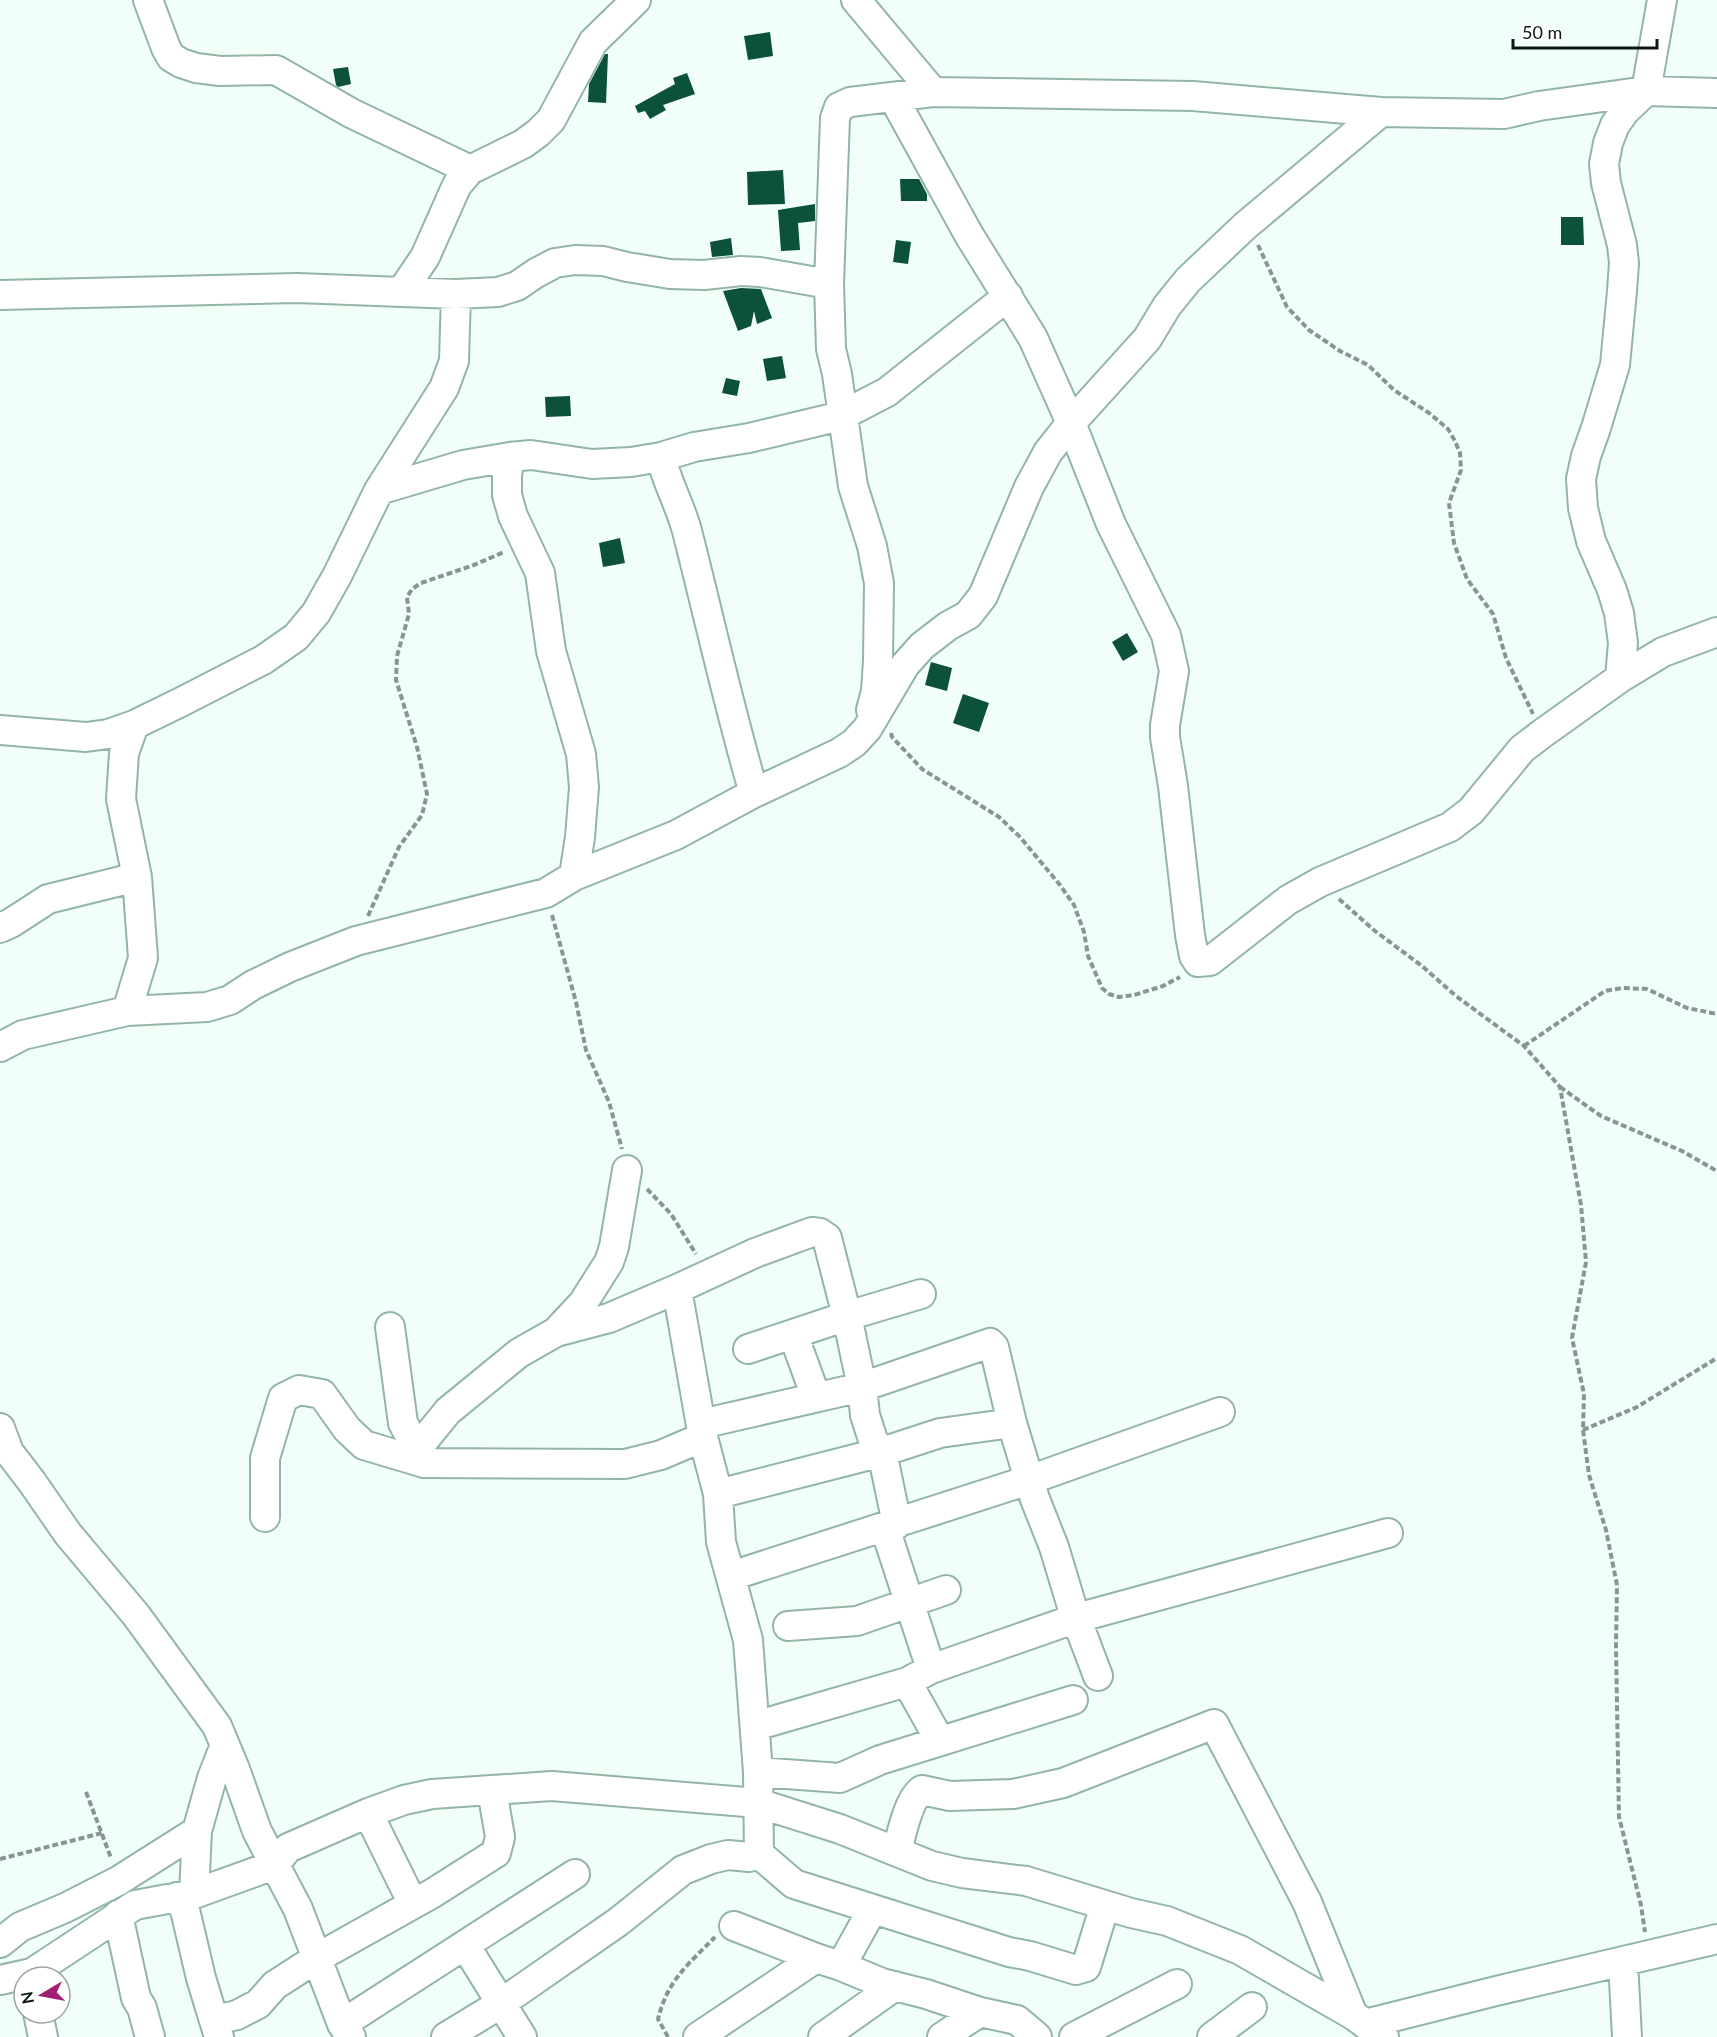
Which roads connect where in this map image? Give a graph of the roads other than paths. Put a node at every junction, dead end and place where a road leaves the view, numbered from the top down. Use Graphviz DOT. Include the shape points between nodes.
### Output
graph roads {
  1 [pos="148,0"];
  2 [pos="636,0"];
  3 [pos="856,0"];
  4 [pos="1662,0"];
  5 [pos="1646,91"];
  6 [pos="933,92"];
  7 [pos="1717,93"];
  8 [pos="892,97"];
  9 [pos="1381,112"];
  10 [pos="470,170"];
  11 [pos="829,284"];
  12 [pos="402,291"];
  13 [pos="456,294"];
  14 [pos="0,295"];
  15 [pos="1008,296"];
  16 [pos="842,416"];
  17 [pos="1071,423"];
  18 [pos="510,457"];
  19 [pos="661,457"];
  20 [pos="379,490"];
  21 [pos="1717,632"];
  22 [pos="1620,678"];
  23 [pos="134,725"];
  24 [pos="878,728"];
  25 [pos="0,730"];
  26 [pos="754,793"];
  27 [pos="574,876"];
  28 [pos="137,877"];
  29 [pos="0,928"];
  30 [pos="127,1011"];
  31 [pos="0,1047"];
  32 [pos="627,1170"];
  33 [pos="677,1289"];
  34 [pos="921,1294"];
  35 [pos="847,1316"];
  36 [pos="390,1328"];
  37 [pos="556,1332"];
  38 [pos="793,1334"];
  39 [pos="748,1349"];
  40 [pos="862,1387"];
  41 [pos="816,1397"];
  42 [pos="1220,1412"];
  43 [pos="1012,1423"];
  44 [pos="0,1428"];
  45 [pos="702,1430"];
  46 [pos="882,1452"];
  47 [pos="420,1456"];
  48 [pos="1029,1480"];
  49 [pos="718,1494"];
  50 [pos="265,1517"];
  51 [pos="891,1526"];
  52 [pos="1388,1533"];
  53 [pos="731,1576"];
  54 [pos="946,1590"];
  55 [pos="909,1603"];
  56 [pos="1077,1618"];
  57 [pos="788,1626"];
  58 [pos="919,1675"];
  59 [pos="1098,1676"];
  60 [pos="1073,1700"];
  61 [pos="755,1726"];
  62 [pos="940,1741"];
  63 [pos="225,1744"];
  64 [pos="758,1772"];
  65 [pos="492,1790"];
  66 [pos="758,1803"];
  67 [pos="368,1813"];
  68 [pos="197,1831"];
  69 [pos="897,1851"];
  70 [pos="759,1854"];
  71 [pos="274,1865"];
  72 [pos="575,1874"];
  73 [pos="185,1895"];
  74 [pos="413,1904"];
  75 [pos="1105,1905"];
  76 [pos="872,1910"];
  77 [pos="118,1915"];
  78 [pos="734,1926"];
  79 [pos="3,1935"];
  80 [pos="1717,1939"];
  81 [pos="465,1945"];
  82 [pos="1635,1957"];
  83 [pos="317,1958"];
  84 [pos="828,1962"];
  85 [pos="46,1965"];
  86 [pos="1177,1984"];
  87 [pos="895,1986"];
  88 [pos="500,2004"];
  89 [pos="1252,2007"];
  90 [pos="980,2012"];
  91 [pos="1368,2026"];
  92 [pos="217,2029"];
  93 [pos="346,2030"];
  94 [pos="150,2037"];
  95 [pos="446,2037"];
  96 [pos="522,2037"];
  97 [pos="698,2037"];
  98 [pos="823,2037"];
  99 [pos="942,2037"];
  100 [pos="1036,2037"];
  101 [pos="1074,2037"];
  102 [pos="1212,2037"];
  103 [pos="1627,2037"];
  1 -- 10 [label="street" via="165,48 181,63 220,71 276,70 351,113"];
  2 -- 10 [label="street" via="593,42 551,120 523,144"];
  3 -- 6 [label="street"];
  4 -- 5 [label="street"];
  5 -- 7 [label="street"];
  5 -- 9 [label="street" via="1504,114"];
  5 -- 22 [label="street" via="1615,125 1604,164 1622,245 1622,300 1615,365 1581,479 1591,541 1619,613 1623,643"];
  6 -- 8 [label="street"];
  6 -- 9 [label="street" via="1193,96"];
  8 -- 11 [label="street" via="843,104 836,112"];
  8 -- 15 [label="street"];
  9 -- 17 [label="street" via="1245,226 1188,280 1147,339"];
  10 -- 12 [label="street" via="457,185 425,257"];
  11 -- 13 [label="street" via="760,272 670,274 603,261 575,260 555,263 517,286 498,292"];
  11 -- 16 [label="street" via="831,349"];
  12 -- 13 [label="street"];
  12 -- 14 [label="street" via="297,288"];
  13 -- 20 [label="street" via="454,361 444,388"];
  15 -- 16 [label="street" via="887,392"];
  15 -- 17 [label="street" via="1033,338"];
  16 -- 19 [label="street"];
  16 -- 24 [label="street" via="853,486 879,583"];
  17 -- 22 [label="street" via="1111,524 1166,634 1174,671 1165,737 1194,956 1198,962 1210,961 1288,900 1320,882 1450,827 1471,811 1522,749"];
  17 -- 24 [label="street" via="1048,452 1029,487 983,596 968,615 948,626 905,665"];
  18 -- 19 [label="street" via="531,455 592,464"];
  18 -- 20 [label="street" via="463,465"];
  18 -- 27 [label="street" via="507,495 540,573 551,651 582,761 583,797"];
  19 -- 26 [label="street" via="687,531"];
  20 -- 23 [label="street" via="316,614 296,637 263,660"];
  21 -- 22 [label="street" via="1663,652"];
  23 -- 25 [label="street" via="86,737"];
  23 -- 28 [label="street" via="124,753 121,800"];
  24 -- 26 [label="street" via="839,753"];
  26 -- 27 [label="street" via="676,835"];
  27 -- 30 [label="street" via="546,893 356,941 207,1007"];
  28 -- 29 [label="street" via="48,899"];
  28 -- 30 [label="street" via="143,958"];
  30 -- 31 [label="street" via="23,1035"];
  32 -- 37 [label="street" via="609,1262 583,1303"];
  33 -- 35 [label="street" via="812,1232 820,1233 827,1238"];
  33 -- 37 [label="street" via="609,1318"];
  33 -- 45 [label="street"];
  34 -- 35 [label="street"];
  35 -- 38 [label="street"];
  35 -- 40 [label="street"];
  36 -- 47 [label="street" via="403,1423"];
  37 -- 47 [label="street" via="519,1353 448,1411"];
  38 -- 39 [label="street"];
  38 -- 41 [label="street"];
  40 -- 41 [label="street"];
  40 -- 43 [label="street" via="990,1343"];
  40 -- 46 [label="street" via="873,1440"];
  41 -- 45 [label="street"];
  42 -- 48 [label="street"];
  43 -- 46 [label="street" via="940,1433"];
  43 -- 48 [label="street"];
  44 -- 63 [label="street" via="9,1452 68,1534 136,1615 217,1726"];
  45 -- 47 [label="street" via="661,1455 625,1464"];
  45 -- 49 [label="street"];
  46 -- 49 [label="street"];
  46 -- 51 [label="street"];
  47 -- 50 [label="street" via="364,1444 347,1429 322,1394 299,1390 283,1398 265,1458"];
  48 -- 51 [label="street"];
  48 -- 56 [label="street"];
  49 -- 53 [label="street" via="722,1542"];
  51 -- 53 [label="street"];
  51 -- 55 [label="street"];
  52 -- 56 [label="street"];
  53 -- 61 [label="street" via="748,1640"];
  54 -- 55 [label="street"];
  55 -- 57 [label="street" via="857,1621"];
  55 -- 58 [label="street"];
  56 -- 58 [label="street"];
  56 -- 59 [label="street"];
  58 -- 61 [label="street"];
  58 -- 62 [label="street"];
  60 -- 62 [label="street"];
  61 -- 64 [label="street"];
  62 -- 64 [label="street" via="879,1760 840,1778"];
  63 -- 68 [label="street"];
  63 -- 71 [label="street"];
  64 -- 66 [label="street"];
  65 -- 66 [label="street" via="552,1786"];
  65 -- 67 [label="street" via="413,1798"];
  65 -- 74 [label="street" via="500,1837 496,1853"];
  66 -- 69 [label="street"];
  66 -- 70 [label="street"];
  67 -- 71 [label="street" via="288,1848"];
  67 -- 74 [label="street"];
  68 -- 73 [label="street"];
  68 -- 79 [label="street" via="118,1881"];
  69 -- 75 [label="street" via="932,1866 1026,1881"];
  69 -- 91 [label="street" via="908,1814 922,1790 950,1796 1013,1794 1063,1783 1214,1725"];
  70 -- 76 [label="street" via="794,1884"];
  70 -- 88 [label="street" via="728,1855 683,1870 618,1922"];
  71 -- 73 [label="street"];
  71 -- 83 [label="street" via="298,1909"];
  72 -- 81 [label="street"];
  73 -- 77 [label="street" via="135,1905"];
  73 -- 92 [label="street" via="201,1978"];
  74 -- 83 [label="street"];
  75 -- 76 [label="street" via="1086,1967 1076,1970"];
  75 -- 91 [label="street" via="1175,1924 1240,1950"];
  76 -- 84 [label="street"];
  77 -- 85 [label="street"];
  77 -- 94 [label="street" via="136,1998"];
  78 -- 84 [label="street"];
  80 -- 82 [label="street"];
  81 -- 88 [label="street"];
  81 -- 93 [label="street"];
  82 -- 91 [label="street"];
  82 -- 103 [label="street"];
  83 -- 92 [label="street" via="275,1985 258,2004"];
  83 -- 93 [label="street"];
  84 -- 87 [label="street"];
  84 -- 97 [label="street"];
  86 -- 101 [label="street"];
  87 -- 90 [label="street"];
  87 -- 98 [label="street"];
  88 -- 95 [label="street"];
  88 -- 96 [label="street"];
  89 -- 102 [label="street"];
  90 -- 99 [label="street"];
  90 -- 100 [label="street" via="1017,2020"];
}
